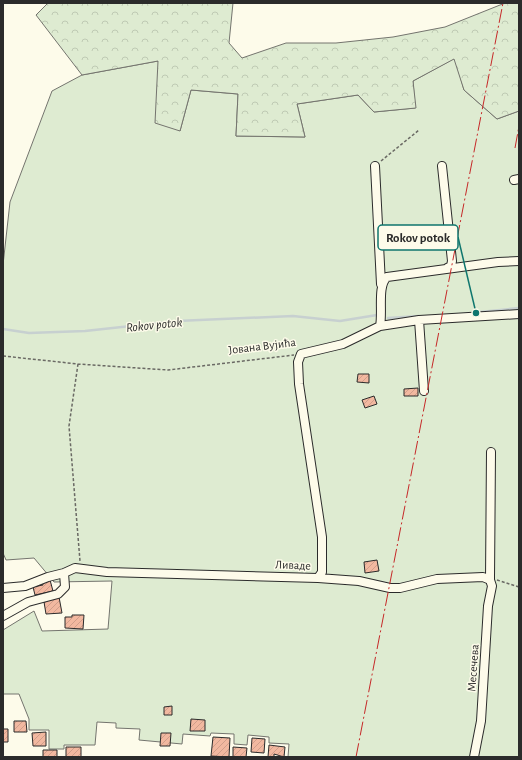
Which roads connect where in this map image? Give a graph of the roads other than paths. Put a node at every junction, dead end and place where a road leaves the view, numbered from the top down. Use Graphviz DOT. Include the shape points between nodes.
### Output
graph roads {
  1 [pos="375,166"];
  2 [pos="442,166"];
  3 [pos="519,261"];
  4 [pos="448,268"];
  5 [pos="381,284"];
  6 [pos="519,314"];
  7 [pos="419,320"];
  8 [pos="380,326"];
  9 [pos="301,354"];
  10 [pos="424,391"];
  11 [pos="491,452"];
  12 [pos="64,573"];
  13 [pos="318,578"];
  14 [pos="490,580"];
  15 [pos="3,588"];
  16 [pos="3,616"];
  17 [pos="474,757"];
  1 -- 5 [label="street"];
  2 -- 4 [label="street" via="452,261"];
  3 -- 4 [label="street"];
  4 -- 5 [label="street" via="391,275"];
  5 -- 8 [label="street"];
  6 -- 7 [label="street, Јована Вујића"];
  7 -- 8 [label="street, Јована Вујића"];
  7 -- 10 [label="street"];
  8 -- 9 [label="street, Јована Вујића" via="343,344"];
  9 -- 13 [label="street, Ливаде" via="298,362 299,384 322,537 322,572"];
  11 -- 14 [label="street, Месечева"];
  12 -- 13 [label="street, Ливаде" via="80,568 107,572"];
  12 -- 15 [label="street, Ливаде" via="48,576 25,586"];
  12 -- 16 [label="street" via="65,587 58,594 28,602"];
  13 -- 14 [label="street" via="359,581 390,588 437,579 483,577"];
  14 -- 17 [label="street, Месечева" via="492,586 488,606 481,721"];
}
